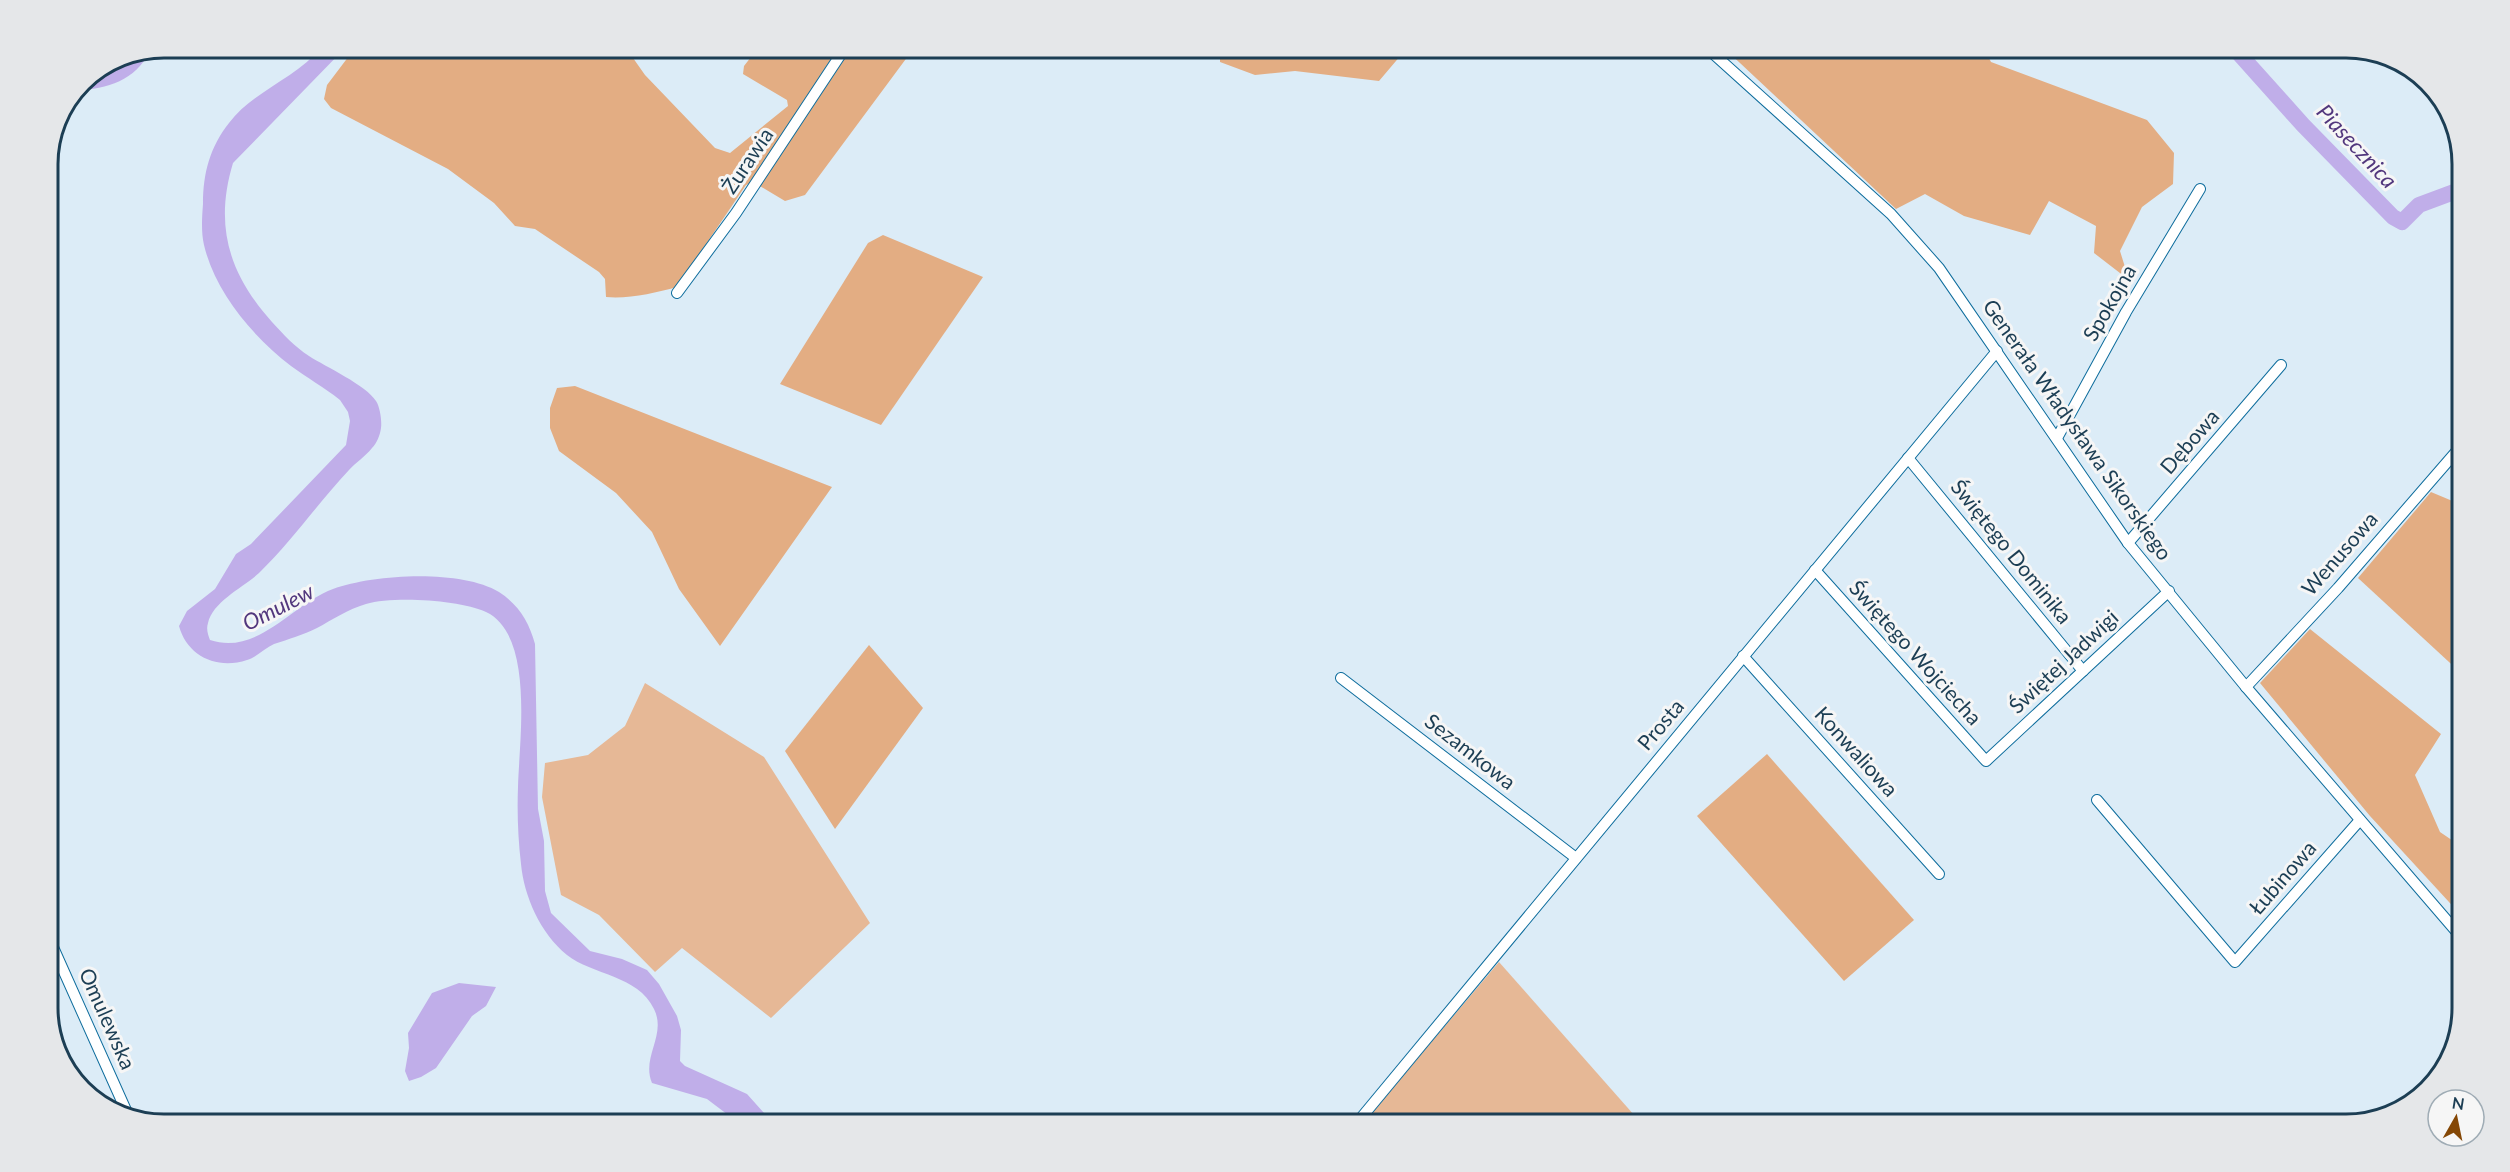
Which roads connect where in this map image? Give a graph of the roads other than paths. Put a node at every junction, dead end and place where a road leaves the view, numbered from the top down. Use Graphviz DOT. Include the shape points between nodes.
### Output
graph roads {
  1 [pos="839,58"];
  2 [pos="1718,58"];
  3 [pos="2200,189"];
  4 [pos="677,293"];
  5 [pos="1997,351"];
  6 [pos="2281,365"];
  7 [pos="2057,438"];
  8 [pos="2451,457"];
  9 [pos="1908,458"];
  10 [pos="2128,543"];
  11 [pos="1815,570"];
  12 [pos="2169,591"];
  13 [pos="1743,656"];
  14 [pos="2084,671"];
  15 [pos="1341,678"];
  16 [pos="2246,687"];
  17 [pos="1986,761"];
  18 [pos="2097,800"];
  19 [pos="2360,820"];
  20 [pos="1576,858"];
  21 [pos="1939,874"];
  22 [pos="2452,926"];
  23 [pos="59,961"];
  24 [pos="124,1105"];
  25 [pos="1364,1114"];
  1 -- 4 [label="street, Żurawia" via="736,213"];
  2 -- 5 [label="street, Generała Władysława Sikorskiego" via="1891,214 1939,268"];
  3 -- 7 [label="street, Spokojna"];
  5 -- 7 [label="street, Generała Władysława Sikorskiego"];
  5 -- 9 [label="street, Prosta"];
  6 -- 10 [label="street, Dębowa"];
  7 -- 10 [label="street, Generała Władysława Sikorskiego"];
  8 -- 16 [label="street, Wenusowa"];
  9 -- 11 [label="street, Prosta"];
  9 -- 14 [label="street, Świętego Dominika"];
  10 -- 12 [label="street, Generała Władysława Sikorskiego"];
  11 -- 13 [label="street, Prosta"];
  11 -- 17 [label="street, Świętego Wojciecha"];
  12 -- 14 [label="street, Świętej Jadwigi"];
  12 -- 16 [label="street, Generała Władysława Sikorskiego"];
  13 -- 20 [label="street, Prosta"];
  13 -- 21 [label="street, Konwaliowa"];
  14 -- 17 [label="street, Świętej Jadwigi"];
  15 -- 20 [label="street, Sezamkowa"];
  16 -- 19 [label="street, Generała Władysława Sikorskiego"];
  18 -- 19 [label="street, Łubinowa" via="2235,962"];
  19 -- 22 [label="street, Generała Władysława Sikorskiego"];
  20 -- 25 [label="street, Prosta"];
  23 -- 24 [label="street, Omulewska"];
}
